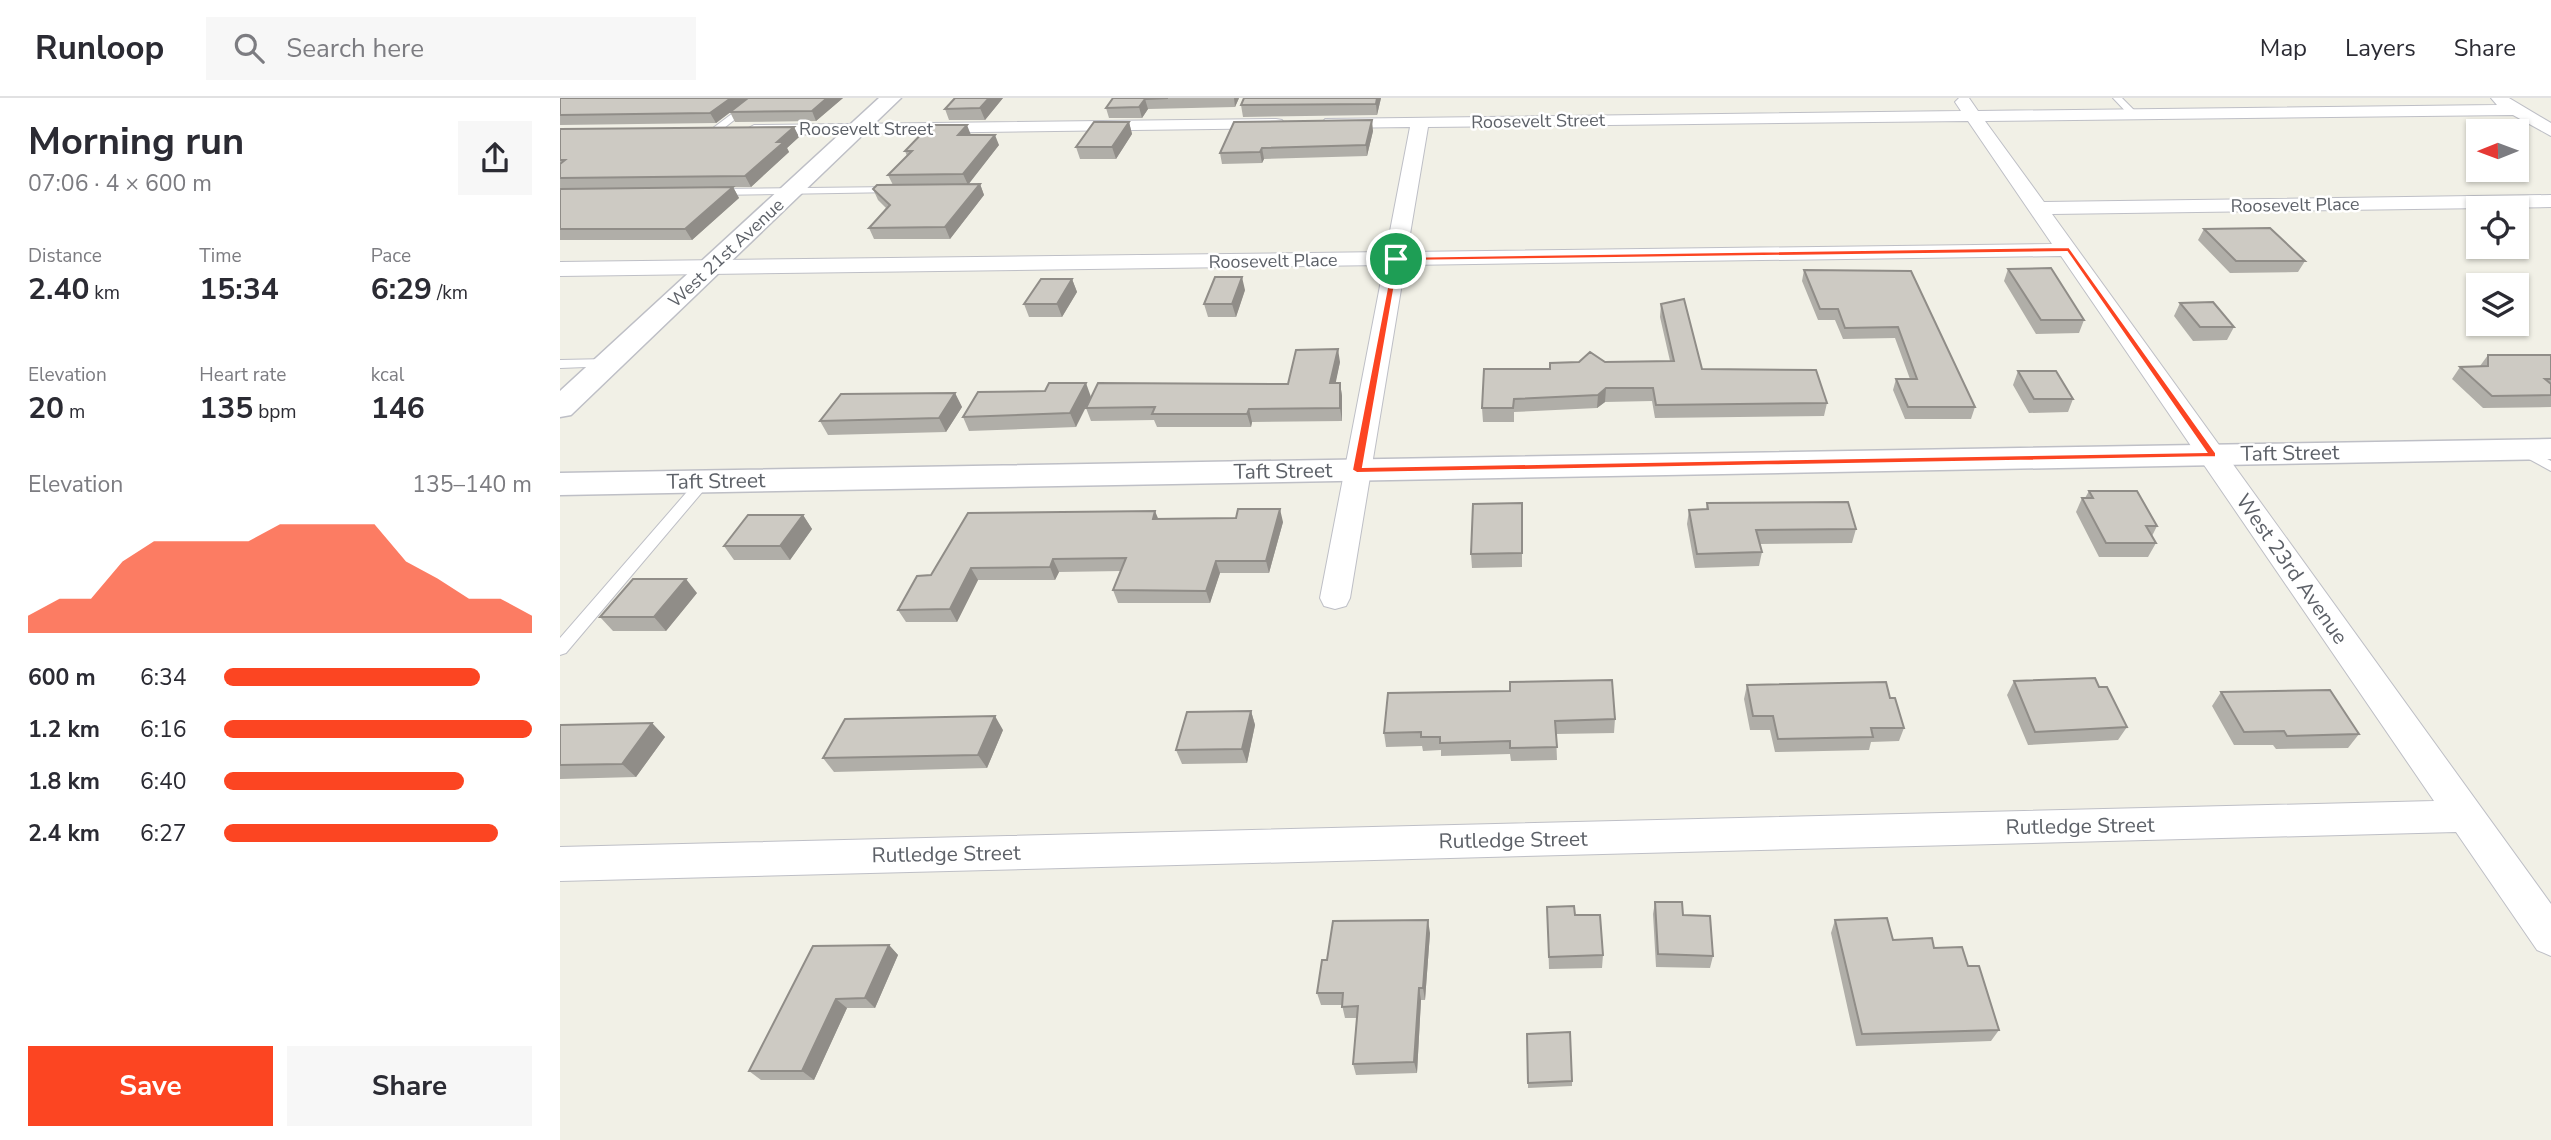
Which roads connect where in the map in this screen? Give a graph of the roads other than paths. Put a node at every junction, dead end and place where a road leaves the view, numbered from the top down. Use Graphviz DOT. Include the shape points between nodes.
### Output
graph roads {
  1 [pos="758,98"];
  2 [pos="891,98"];
  3 [pos="2117,98"];
  4 [pos="2498,98"];
  5 [pos="1967,107"];
  6 [pos="2517,110"];
  7 [pos="2133,114"];
  8 [pos="1420,122"];
  9 [pos="859,129"];
  10 [pos="709,130"];
  11 [pos="2551,131"];
  12 [pos="901,190"];
  13 [pos="792,191"];
  14 [pos="696,192"];
  15 [pos="2551,201"];
  16 [pos="2040,208"];
  17 [pos="2069,250"];
  18 [pos="1396,259"];
  19 [pos="710,268"];
  20 [pos="560,269"];
  21 [pos="608,363"];
  22 [pos="560,364"];
  23 [pos="560,408"];
  24 [pos="2536,449"];
  25 [pos="2213,455"];
  26 [pos="2551,467"];
  27 [pos="1357,470"];
  28 [pos="704,481"];
  29 [pos="560,484"];
  30 [pos="1335,598"];
  31 [pos="560,649"];
  32 [pos="2466,816"];
  33 [pos="560,864"];
  34 [pos="2551,937"];
  1 -- 10 [label="lane"];
  2 -- 9 [label="street, West 21st Avenue"];
  3 -- 7 [label="lane"];
  4 -- 6 [label="street"];
  5 -- 7 [label="street, Roosevelt Street"];
  5 -- 8 [label="street, Roosevelt Street"];
  5 -- 16 [label="street, West 23rd Avenue"];
  6 -- 7 [label="street, Roosevelt Street"];
  6 -- 11 [label="street"];
  8 -- 9 [label="street, Roosevelt Street"];
  8 -- 18 [label="street"];
  9 -- 10 [label="street, Roosevelt Street"];
  9 -- 13 [label="street, West 21st Avenue"];
  12 -- 13 [label="lane"];
  13 -- 14 [label="lane"];
  13 -- 19 [label="street, West 21st Avenue"];
  15 -- 16 [label="street, Roosevelt Place"];
  16 -- 17 [label="street, West 23rd Avenue"];
  17 -- 18 [label="street, Roosevelt Place"];
  17 -- 25 [label="street, West 23rd Avenue"];
  18 -- 19 [label="street, Roosevelt Place"];
  18 -- 27 [label="street"];
  19 -- 20 [label="street, Roosevelt Place"];
  19 -- 21 [label="street, West 21st Avenue"];
  21 -- 22 [label="lane"];
  21 -- 23 [label="street, West 21st Avenue"];
  24 -- 25 [label="street, Taft Street"];
  24 -- 26 [label="lane"];
  25 -- 27 [label="street, Taft Street"];
  25 -- 32 [label="street, West 23rd Avenue"];
  27 -- 28 [label="street, Taft Street"];
  27 -- 30 [label="street"];
  28 -- 29 [label="street, Taft Street"];
  28 -- 31 [label="lane"];
  32 -- 33 [label="street, Rutledge Street"];
  32 -- 34 [label="street, West 23rd Avenue"];
}
